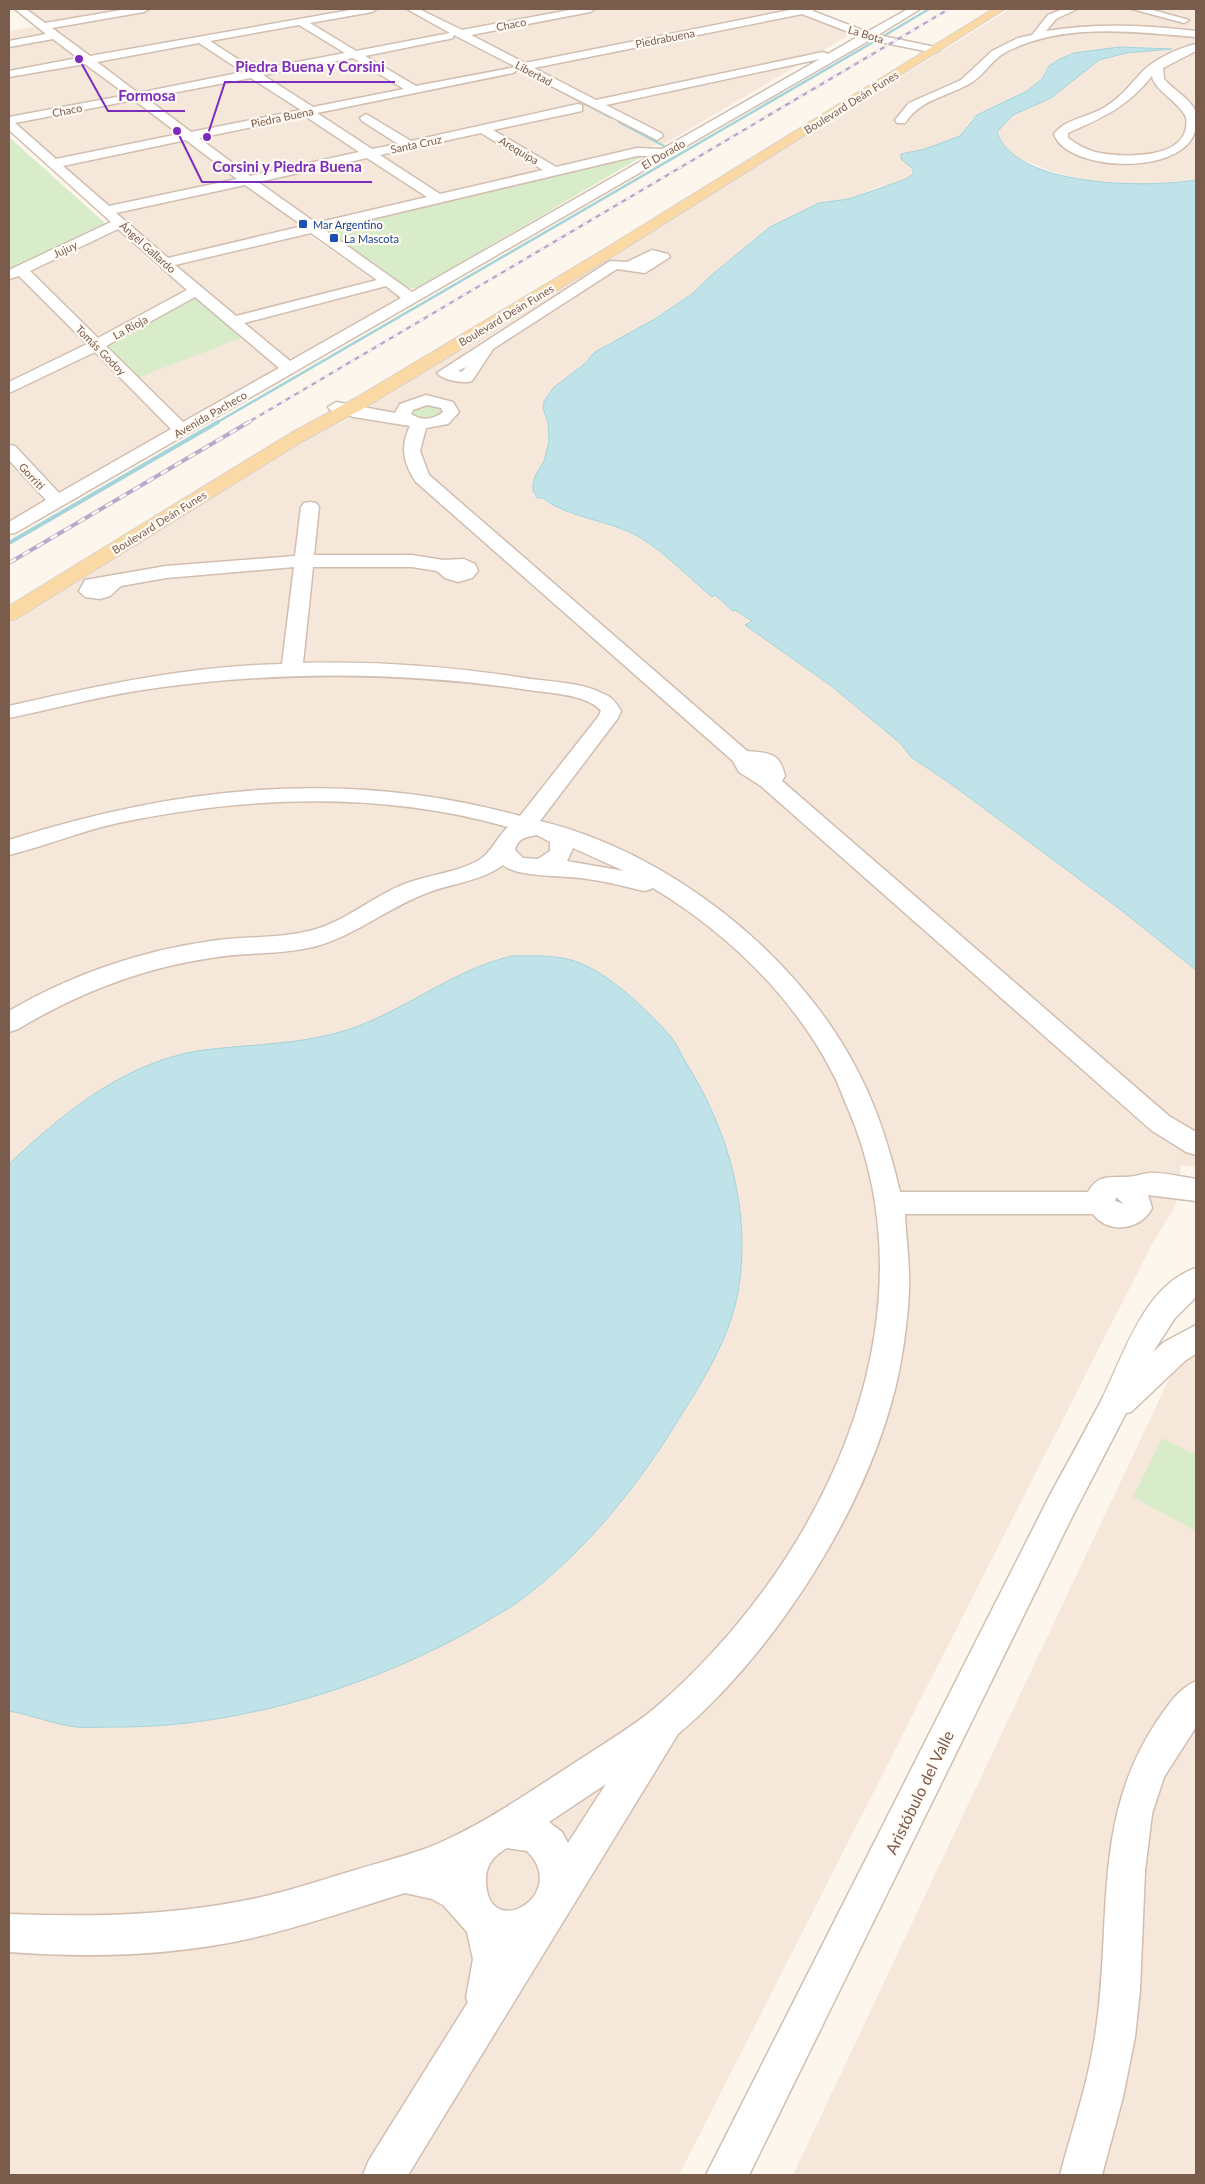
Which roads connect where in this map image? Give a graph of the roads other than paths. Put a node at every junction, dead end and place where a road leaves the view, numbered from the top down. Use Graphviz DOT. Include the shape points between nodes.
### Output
graph roads {
  1 [pos="20,9"];
  2 [pos="144,9"];
  3 [pos="372,9"];
  4 [pos="412,9"];
  5 [pos="590,9"];
  6 [pos="804,9"];
  7 [pos="915,9"];
  8 [pos="991,9"];
  9 [pos="1000,9"];
  10 [pos="1072,9"];
  11 [pos="1137,9"];
  12 [pos="301,22"];
  13 [pos="1196,25"];
  14 [pos="44,26"];
  15 [pos="1196,34"];
  16 [pos="55,35"];
  17 [pos="455,35"];
  18 [pos="868,36"];
  19 [pos="1036,36"];
  20 [pos="201,40"];
  21 [pos="9,44"];
  22 [pos="1196,47"];
  23 [pos="931,49"];
  24 [pos="355,54"];
  25 [pos="836,55"];
  26 [pos="90,60"];
  27 [pos="1157,67"];
  28 [pos="517,68"];
  29 [pos="9,74"];
  30 [pos="254,74"];
  31 [pos="414,90"];
  32 [pos="1132,93"];
  33 [pos="137,96"];
  34 [pos="1176,96"];
  35 [pos="593,104"];
  36 [pos="578,108"];
  37 [pos="309,111"];
  38 [pos="366,118"];
  39 [pos="900,120"];
  40 [pos="9,123"];
  41 [pos="483,129"];
  42 [pos="190,136"];
  43 [pos="657,136"];
  44 [pos="409,145"];
  45 [pos="664,153"];
  46 [pos="370,154"];
  47 [pos="52,164"];
  48 [pos="555,172"];
  49 [pos="247,180"];
  50 [pos="438,199"];
  51 [pos="106,211"];
  52 [pos="120,223"];
  53 [pos="314,228"];
  54 [pos="598,259"];
  55 [pos="165,263"];
  56 [pos="615,264"];
  57 [pos="632,265"];
  58 [pos="14,272"];
  59 [pos="386,282"];
  60 [pos="196,291"];
  61 [pos="411,298"];
  62 [pos="232,322"];
  63 [pos="97,346"];
  64 [pos="487,346"];
  65 [pos="289,368"];
  66 [pos="9,388"];
  67 [pos="348,405"];
  68 [pos="182,430"];
  69 [pos="9,450"];
  70 [pos="56,502"];
  71 [pos="310,507"];
  72 [pos="9,529"];
  73 [pos="304,561"];
  74 [pos="442,566"];
  75 [pos="115,581"];
  76 [pos="9,604"];
  77 [pos="9,615"];
  78 [pos="292,668"];
  79 [pos="9,712"];
  80 [pos="490,815"];
  81 [pos="538,829"];
  82 [pos="505,846"];
  83 [pos="9,848"];
  84 [pos="534,866"];
  85 [pos="477,870"];
  86 [pos="672,890"];
  87 [pos="9,1023"];
  88 [pos="1196,1145"];
  89 [pos="1196,1190"];
  90 [pos="1120,1196"];
  91 [pos="890,1203"];
  92 [pos="1196,1208"];
  93 [pos="1196,1280"];
  94 [pos="1196,1338"];
  95 [pos="1112,1409"];
  96 [pos="1196,1698"];
  97 [pos="669,1719"];
  98 [pos="495,1833"];
  99 [pos="406,1874"];
  100 [pos="551,1905"];
  101 [pos="477,1914"];
  102 [pos="9,1933"];
  103 [pos="482,2017"];
  104 [pos="384,2175"];
  105 [pos="728,2175"];
  106 [pos="1081,2175"];
  1 -- 14 [label="street"];
  2 -- 14 [label="street"];
  3 -- 12 [label="street"];
  4 -- 17 [label="street, Libertad"];
  5 -- 17 [label="street, Chaco"];
  6 -- 18 [label="street, La Bota"];
  6 -- 28 [label="street, Piedrabuena"];
  7 -- 18 [label="street, El Dorado"];
  8 -- 23 [label="main road, Boulevard Deán Funes"];
  9 -- 23 [label="main road, Boulevard Deán Funes"];
  10 -- 19 [label="street" via="1052,17"];
  11 -- 13 [label="street"];
  12 -- 20 [label="street"];
  12 -- 24 [label="street"];
  14 -- 16 [label="street"];
  15 -- 19 [label="street" via="1115,29"];
  16 -- 21 [label="street"];
  16 -- 26 [label="street"];
  17 -- 24 [label="street, Chaco"];
  17 -- 28 [label="street, Libertad"];
  18 -- 23 [label="street, La Bota"];
  18 -- 25 [label="street, El Dorado"];
  19 -- 39 [label="street" via="994,54 974,76 922,100"];
  20 -- 26 [label="street"];
  20 -- 30 [label="street"];
  22 -- 27 [label="street"];
  23 -- 54 [label="main road, Boulevard Deán Funes"];
  23 -- 67 [label="main road, Boulevard Deán Funes"];
  24 -- 30 [label="street, Chaco"];
  24 -- 31 [label="street"];
  25 -- 35 [label="street" via="813,56"];
  25 -- 45 [label="street, El Dorado"];
  26 -- 29 [label="street"];
  26 -- 33 [label="street"];
  27 -- 32 [label="street" via="1141,80"];
  27 -- 34 [label="street" via="1158,80"];
  28 -- 31 [label="street, Piedra Buena"];
  28 -- 35 [label="street, Libertad"];
  30 -- 33 [label="street, Chaco"];
  30 -- 37 [label="street"];
  31 -- 37 [label="street, Piedra Buena"];
  32 -- 34 [label="street" via="1157,91"];
  32 -- 34 [label="street" via="1109,110 1069,126 1060,134 1062,140 1085,153 1114,159 1143,159 1167,154 1186,140 1192,128 1188,109"];
  33 -- 40 [label="street, Chaco"];
  33 -- 42 [label="street"];
  35 -- 43 [label="street, Libertad"];
  36 -- 41 [label="street, Santa Cruz"];
  37 -- 42 [label="street, Piedra Buena"];
  37 -- 46 [label="street"];
  38 -- 44 [label="street"];
  40 -- 47 [label="street, Ángel Gallardo"];
  41 -- 44 [label="street, Santa Cruz"];
  41 -- 48 [label="street, Arequipa"];
  42 -- 47 [label="street, Piedra Buena"];
  42 -- 49 [label="street"];
  44 -- 46 [label="street, Santa Cruz"];
  45 -- 48 [label="street" via="637,152"];
  45 -- 61 [label="street, El Dorado"];
  46 -- 49 [label="street, Santa Cruz"];
  46 -- 50 [label="street"];
  47 -- 51 [label="street, Ángel Gallardo"];
  48 -- 50 [label="street"];
  49 -- 51 [label="street, Santa Cruz"];
  49 -- 53 [label="street"];
  50 -- 53 [label="street"];
  51 -- 52 [label="street, Ángel Gallardo"];
  52 -- 55 [label="street, Ángel Gallardo"];
  52 -- 58 [label="street, Jujuy"];
  53 -- 55 [label="street"];
  53 -- 59 [label="street"];
  54 -- 56 [label="street"];
  54 -- 67 [label="main road, Boulevard Deán Funes"];
  55 -- 60 [label="street, Ángel Gallardo"];
  56 -- 57 [label="street"];
  56 -- 64 [label="street"];
  58 -- 63 [label="street, Tomás Godoy"];
  59 -- 61 [label="street"];
  59 -- 62 [label="street"];
  60 -- 62 [label="street, Ángel Gallardo"];
  60 -- 63 [label="street, La Rioja"];
  61 -- 65 [label="street, Avenida Pacheco"];
  62 -- 65 [label="street, Ángel Gallardo"];
  63 -- 66 [label="street, La Rioja"];
  63 -- 68 [label="street, Tomás Godoy"];
  65 -- 68 [label="street, Avenida Pacheco"];
  67 -- 76 [label="main road, Boulevard Deán Funes" via="276,441"];
  67 -- 77 [label="main road, Boulevard Deán Funes"];
  67 -- 88 [label="street" via="411,416 414,434 412,457 422,478 741,757 764,759 772,765 774,776 769,781 1160,1123"];
  68 -- 70 [label="street, Avenida Pacheco"];
  69 -- 70 [label="street, Gorriti"];
  70 -- 72 [label="street, Avenida Pacheco"];
  71 -- 73 [label="street"];
  73 -- 74 [label="street" via="412,561"];
  73 -- 75 [label="street" via="166,572"];
  73 -- 78 [label="street"];
  78 -- 79 [label="street" via="150,682"];
  78 -- 81 [label="street" via="355,667 457,673 581,693 606,702 611,711 608,718"];
  80 -- 81 [label="street"];
  80 -- 82 [label="street" via="504,830"];
  80 -- 83 [label="street" via="451,806 384,798 273,794 148,808"];
  81 -- 82 [label="street" via="518,831"];
  81 -- 84 [label="street" via="562,842 561,854 550,863"];
  81 -- 86 [label="street" via="616,857"];
  82 -- 84 [label="street" via="511,861"];
  82 -- 85 [label="street" via="492,864"];
  84 -- 85 [label="street"];
  84 -- 86 [label="street" via="588,870"];
  85 -- 87 [label="street" via="402,894 317,937 214,949 127,969 64,992"];
  86 -- 91 [label="street" via="741,939 801,1002 821,1030 839,1058 860,1103 878,1149"];
  89 -- 90 [label="street" via="1150,1184"];
  90 -- 91 [label="street"];
  90 -- 92 [label="street" via="1166,1197"];
  91 -- 97 [label="street" via="894,1299 889,1341 883,1376 858,1453 835,1505 796,1570 762,1618"];
  93 -- 95 [label="street, Aristóbulo del Valle" via="1169,1302 1143,1337"];
  94 -- 95 [label="street, Aristóbulo del Valle" via="1175,1351"];
  95 -- 105 [label="street, Aristóbulo del Valle"];
  96 -- 106 [label="street" via="1158,1751 1141,1789 1130,1838 1118,2019 1109,2073"];
  97 -- 98 [label="street" via="538,1809"];
  97 -- 100 [label="street"];
  98 -- 99 [label="street" via="452,1857"];
  98 -- 100 [label="street" via="517,1828 530,1831 552,1850 558,1864 559,1879"];
  98 -- 101 [label="street" via="477,1847 465,1877 466,1892"];
  99 -- 101 [label="street" via="438,1881 458,1893"];
  99 -- 102 [label="street" via="295,1908 196,1928 98,1936"];
  100 -- 101 [label="street" via="534,1924 521,1930 494,1928"];
  100 -- 103 [label="street"];
  101 -- 103 [label="street" via="492,1950 493,1968"];
  103 -- 104 [label="street"];
}
